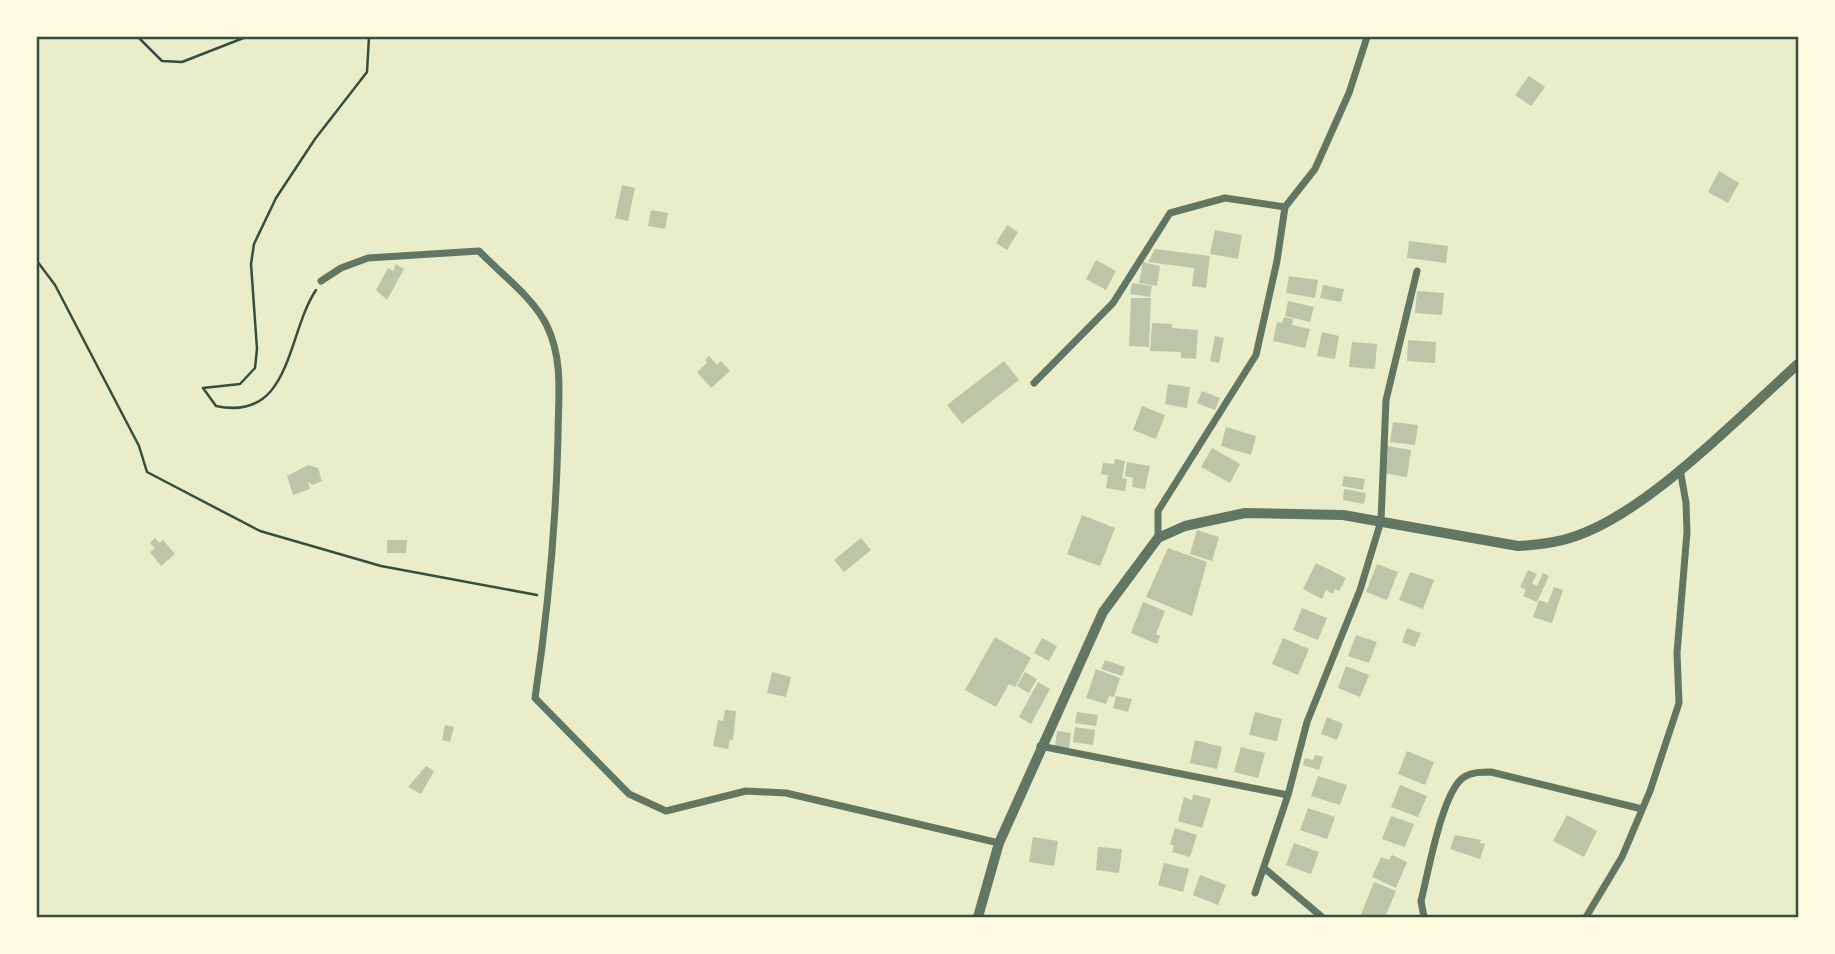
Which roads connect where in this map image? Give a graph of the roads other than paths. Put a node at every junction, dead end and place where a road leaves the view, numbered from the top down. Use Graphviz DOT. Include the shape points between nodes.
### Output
graph roads {
  1 [pos="1367,37"];
  2 [pos="1285,207"];
  3 [pos="1417,271"];
  4 [pos="321,281"];
  5 [pos="1798,363"];
  6 [pos="1034,383"];
  7 [pos="1680,469"];
  8 [pos="1381,521"];
  9 [pos="1158,538"];
  10 [pos="1040,747"];
  11 [pos="1288,795"];
  12 [pos="1642,809"];
  13 [pos="999,843"];
  14 [pos="1264,868"];
  15 [pos="1255,893"];
  16 [pos="978,917"];
  17 [pos="1322,917"];
  18 [pos="1424,917"];
  19 [pos="1586,917"];
  1 -- 2 [label="street" via="1349,93 1315,169"];
  2 -- 6 [label="street" via="1225,198 1170,213 1113,303"];
  2 -- 9 [label="street" via="1256,355 1158,512"];
  3 -- 8 [label="street" via="1386,400"];
  4 -- 13 [label="street" via="368,258 479,251 547,326 559,364 556,515 536,698 629,794 666,811 746,791 786,793"];
  5 -- 7 [label="street"];
  7 -- 8 [label="street" via="1605,523 1547,544 1518,546"];
  7 -- 12 [label="street" via="1686,532 1677,653 1679,703"];
  8 -- 9 [label="street" via="1343,515 1245,513 1185,526"];
  8 -- 11 [label="street" via="1360,590 1307,722"];
  9 -- 10 [label="street" via="1103,612"];
  10 -- 11 [label="street"];
  10 -- 13 [label="street"];
  11 -- 14 [label="street"];
  12 -- 18 [label="street" via="1491,772 1464,777 1448,800 1421,901"];
  12 -- 19 [label="street" via="1622,857"];
  13 -- 16 [label="street"];
  14 -- 15 [label="street"];
  14 -- 17 [label="street"];
}
